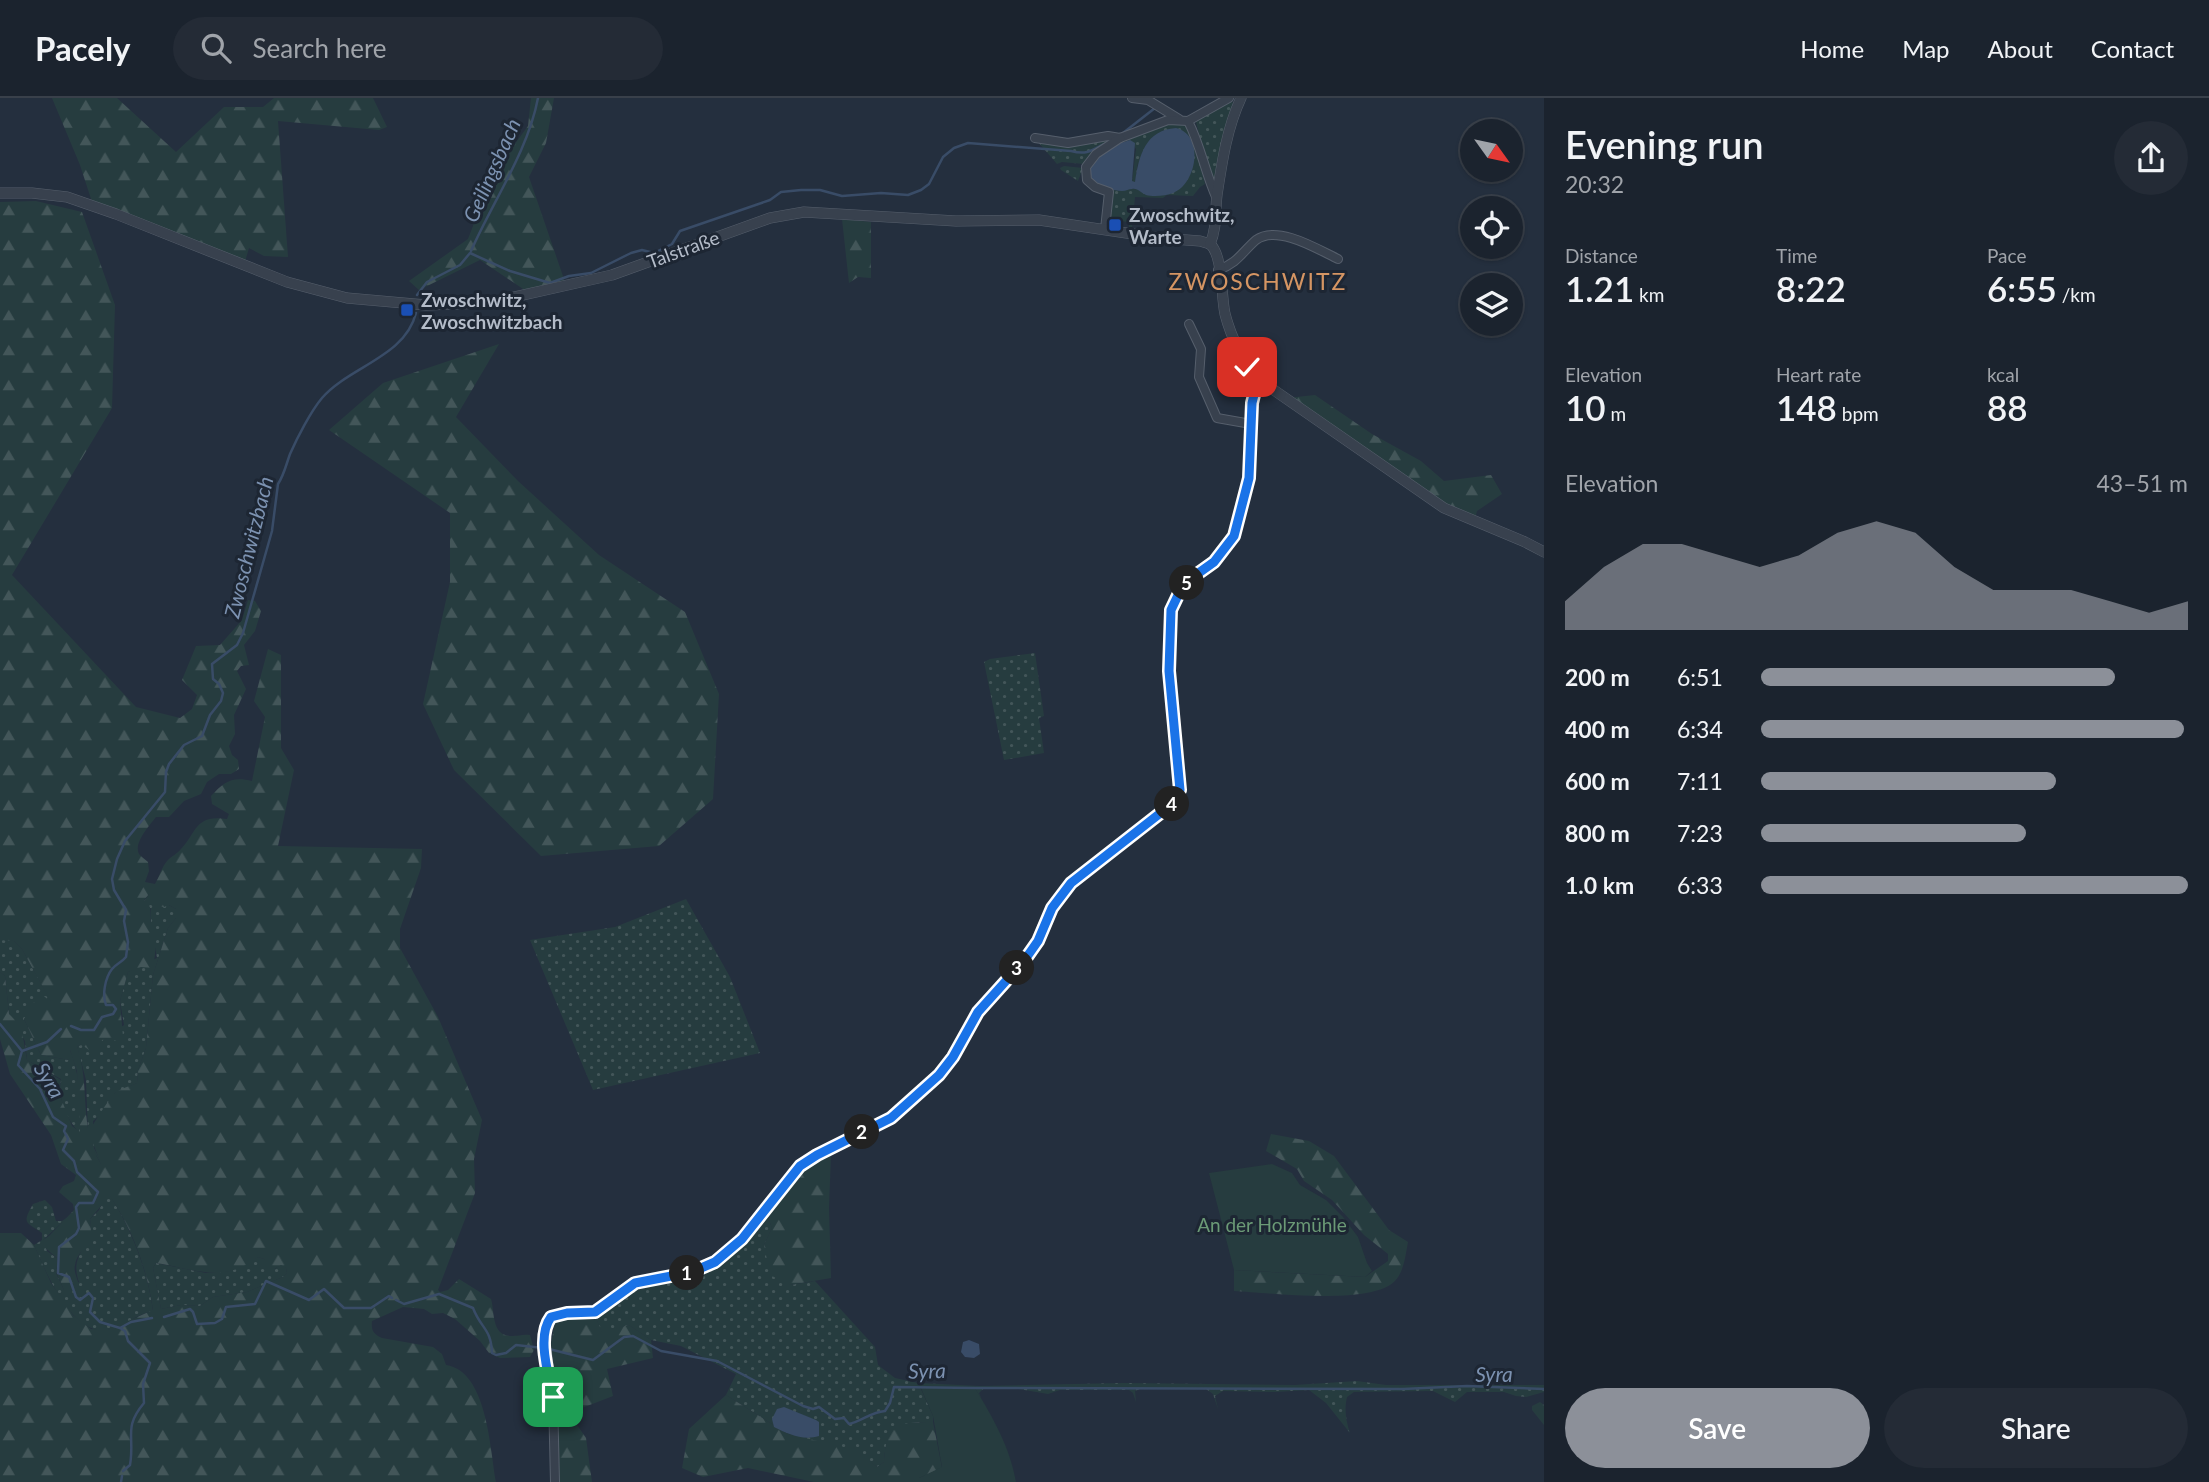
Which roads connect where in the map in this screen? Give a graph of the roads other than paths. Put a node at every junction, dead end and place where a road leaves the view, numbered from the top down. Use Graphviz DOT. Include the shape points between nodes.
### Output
graph roads {
  1 [pos="1132,98"];
  2 [pos="1229,98"];
  3 [pos="1241,98"];
  4 [pos="1184,120"];
  5 [pos="1035,138"];
  6 [pos="1120,138"];
  7 [pos="0,193"];
  8 [pos="1217,199"];
  9 [pos="1105,229"];
  10 [pos="1210,244"];
  11 [pos="1338,259"];
  12 [pos="1218,270"];
  13 [pos="1189,324"];
  14 [pos="1258,379"];
  15 [pos="1251,424"];
  16 [pos="1544,552"];
  17 [pos="555,1482"];
  1 -- 4 [label="street" via="1148,100"];
  2 -- 4 [label="street"];
  3 -- 8 [label="street" via="1230,124"];
  4 -- 6 [label="street"];
  4 -- 8 [label="street" via="1197,137"];
  5 -- 6 [label="street" via="1068,144"];
  6 -- 9 [label="street" via="1086,167 1087,180 1109,192"];
  7 -- 9 [label="street, Talstraße" via="67,197 316,290 373,302 443,305 487,303 612,275 770,218 804,212 956,221 1039,220"];
  8 -- 10 [label="street"];
  9 -- 10 [label="street, Talstraße"];
  10 -- 12 [label="street" via="1217,252"];
  11 -- 12 [label="street" via="1292,237 1262,237"];
  12 -- 14 [label="street" via="1228,323 1247,367"];
  13 -- 15 [label="street" via="1201,349 1199,377 1217,418"];
  14 -- 15 [label="street"];
  14 -- 16 [label="street" via="1444,508"];
  15 -- 17 [label="street" via="1249,478 1234,536 1214,562 1181,589 1171,610 1169,671 1180,790 1172,804 1071,883 1052,908 1038,941 978,1012 953,1057 891,1118 800,1166 742,1239 715,1262 692,1272 635,1283 595,1312 558,1314 549,1320 545,1339 553,1397"];
}
